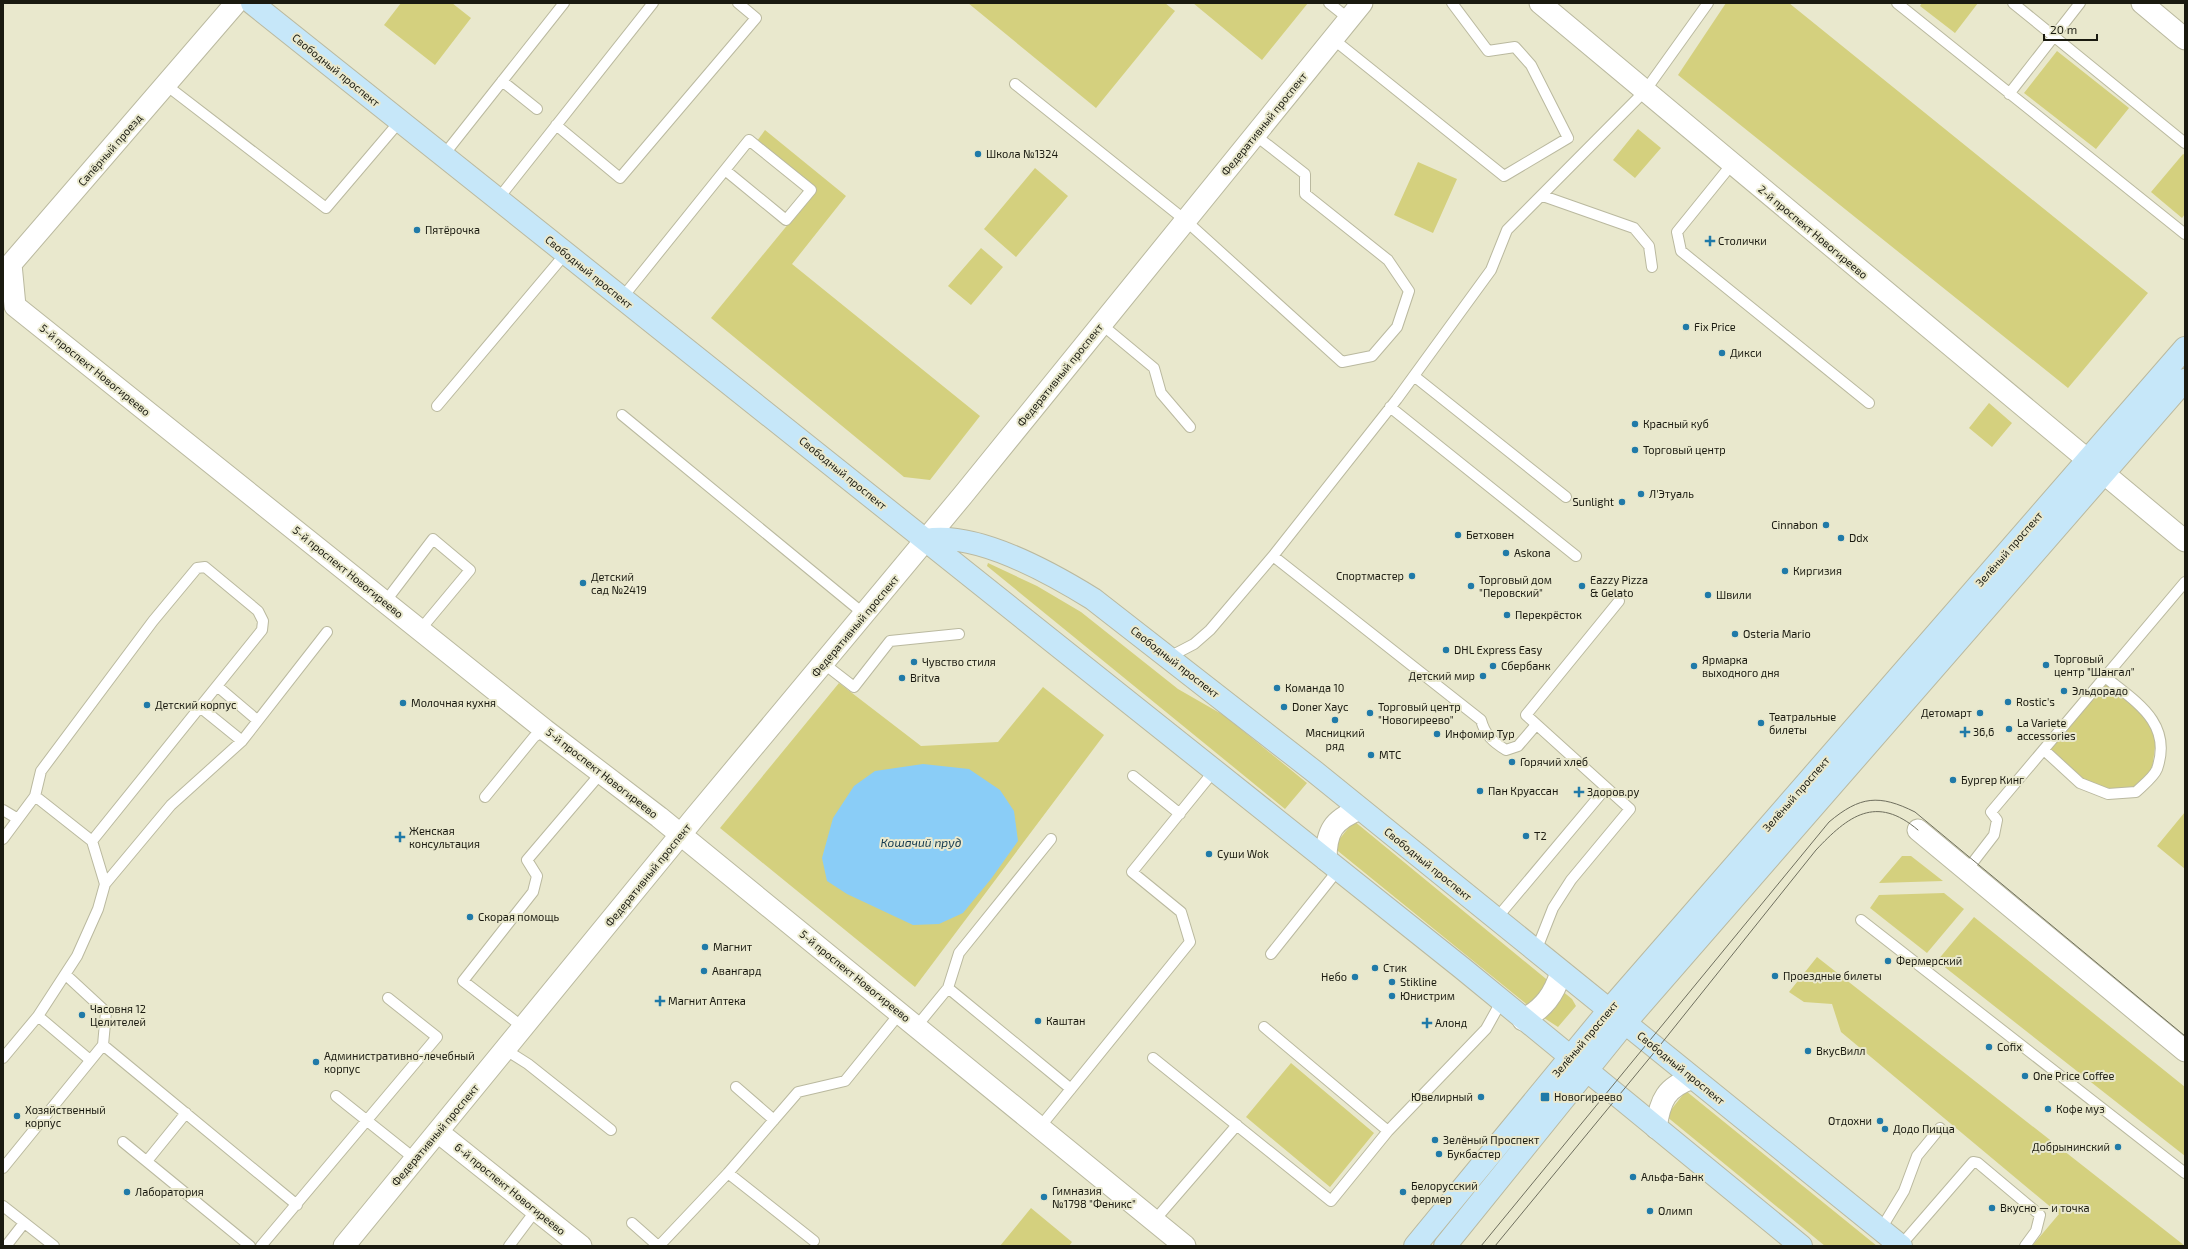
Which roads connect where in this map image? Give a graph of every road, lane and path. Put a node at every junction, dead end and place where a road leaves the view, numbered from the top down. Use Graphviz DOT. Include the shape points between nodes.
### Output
graph roads {
  1 [pos="236,3"];
  2 [pos="252,3"];
  3 [pos="564,3"];
  4 [pos="653,3"];
  5 [pos="738,3"];
  6 [pos="1329,3"];
  7 [pos="1362,3"];
  8 [pos="1452,3"];
  9 [pos="1540,3"];
  10 [pos="1708,3"];
  11 [pos="1897,3"];
  12 [pos="2013,3"];
  13 [pos="2080,3"];
  14 [pos="2142,3"];
  15 [pos="1349,19"];
  16 [pos="2054,36"];
  17 [pos="1333,39"];
  18 [pos="2185,39"];
  19 [pos="502,81"];
  20 [pos="1015,84"];
  21 [pos="166,85"];
  22 [pos="1645,91"];
  23 [pos="2009,94"];
  24 [pos="537,109"];
  25 [pos="400,121"];
  26 [pos="556,126"];
  27 [pos="1255,135"];
  28 [pos="2185,143"];
  29 [pos="444,156"];
  30 [pos="1732,164"];
  31 [pos="725,170"];
  32 [pos="1542,196"];
  33 [pos="498,199"];
  34 [pos="1185,220"];
  35 [pos="2185,234"];
  36 [pos="566,253"];
  37 [pos="1652,267"];
  38 [pos="622,298"];
  39 [pos="15,306"];
  40 [pos="1101,324"];
  41 [pos="2185,348"];
  42 [pos="1414,376"];
  43 [pos="2181,391"];
  44 [pos="1870,403"];
  45 [pos="437,406"];
  46 [pos="1390,407"];
  47 [pos="622,415"];
  48 [pos="1190,427"];
  49 [pos="2087,460"];
  50 [pos="2103,474"];
  51 [pos="1566,497"];
  52 [pos="926,540"];
  53 [pos="2185,541"];
  54 [pos="1272,556"];
  55 [pos="1576,556"];
  56 [pos="2185,582"];
  57 [pos="1619,601"];
  58 [pos="385,602"];
  59 [pos="864,614"];
  60 [pos="420,630"];
  61 [pos="327,632"];
  62 [pos="959,634"];
  63 [pos="1169,657"];
  64 [pos="824,663"];
  65 [pos="2105,677"];
  66 [pos="217,686"];
  67 [pos="200,707"];
  68 [pos="257,720"];
  69 [pos="1536,725"];
  70 [pos="545,730"];
  71 [pos="242,741"];
  72 [pos="2044,750"];
  73 [pos="1214,771"];
  74 [pos="602,773"];
  75 [pos="1133,776"];
  76 [pos="1606,788"];
  77 [pos="35,796"];
  78 [pos="485,797"];
  79 [pos="1360,809"];
  80 [pos="3,810"];
  81 [pos="1180,814"];
  82 [pos="18,819"];
  83 [pos="1918,830"];
  84 [pos="681,835"];
  85 [pos="3,839"];
  86 [pos="1052,839"];
  87 [pos="92,841"];
  88 [pos="1332,865"];
  89 [pos="1967,870"];
  90 [pos="105,884"];
  91 [pos="1496,919"];
  92 [pos="1862,920"];
  93 [pos="1536,951"];
  94 [pos="1271,954"];
  95 [pos="1561,972"];
  96 [pos="66,975"];
  97 [pos="948,988"];
  98 [pos="388,998"];
  99 [pos="1502,1002"];
  100 [pos="900,1013"];
  101 [pos="38,1016"];
  102 [pos="1617,1017"];
  103 [pos="1523,1020"];
  104 [pos="916,1027"];
  105 [pos="1264,1027"];
  106 [pos="524,1028"];
  107 [pos="103,1045"];
  108 [pos="506,1050"];
  109 [pos="2185,1051"];
  110 [pos="3,1058"];
  111 [pos="1153,1058"];
  112 [pos="90,1060"];
  113 [pos="1578,1064"];
  114 [pos="1693,1078"];
  115 [pos="736,1087"];
  116 [pos="1071,1089"];
  117 [pos="336,1096"];
  118 [pos="186,1113"];
  119 [pos="774,1120"];
  120 [pos="368,1121"];
  121 [pos="1236,1125"];
  122 [pos="1040,1127"];
  123 [pos="1656,1128"];
  124 [pos="1940,1128"];
  125 [pos="610,1130"];
  126 [pos="1388,1131"];
  127 [pos="438,1132"];
  128 [pos="123,1142"];
  129 [pos="415,1159"];
  130 [pos="147,1162"];
  131 [pos="3,1168"];
  132 [pos="728,1173"];
  133 [pos="2185,1173"];
  134 [pos="297,1205"];
  135 [pos="3,1206"];
  136 [pos="536,1210"];
  137 [pos="1154,1221"];
  138 [pos="24,1223"];
  139 [pos="632,1223"];
  140 [pos="1881,1230"];
  141 [pos="814,1241"];
  142 [pos="6,1246"];
  143 [pos="54,1246"];
  144 [pos="250,1246"];
  145 [pos="261,1246"];
  146 [pos="344,1246"];
  147 [pos="509,1246"];
  148 [pos="581,1246"];
  149 [pos="659,1246"];
  150 [pos="1185,1246"];
  151 [pos="1415,1246"];
  152 [pos="1445,1246"];
  153 [pos="1801,1246"];
  154 [pos="1901,1246"];
  155 [pos="2025,1246"];
  1 -- 21 [label="street, Сапёрный проезд"];
  2 -- 25 [label="main road, Свободный проспект"];
  3 -- 19 [label="lane"];
  4 -- 26 [label="lane"];
  5 -- 26 [label="lane" via="756,18 620,178"];
  6 -- 15 [label="lane"];
  7 -- 15 [label="street, Федеративный проспект"];
  8 -- 17 [label="lane" via="1488,51 1515,47 1530,65 1568,138 1504,176"];
  9 -- 22 [label="street, 2-й проспект Новогиреево"];
  10 -- 22 [label="lane"];
  11 -- 23 [label="lane"];
  12 -- 16 [label="lane"];
  13 -- 16 [label="lane"];
  14 -- 18 [label="street"];
  15 -- 17 [label="street, Федеративный проспект"];
  16 -- 23 [label="lane"];
  16 -- 28 [label="lane"];
  17 -- 27 [label="street, Федеративный проспект"];
  19 -- 24 [label="lane"];
  19 -- 29 [label="lane"];
  20 -- 34 [label="lane"];
  21 -- 25 [label="lane" via="326,208"];
  21 -- 39 [label="street, Сапёрный проезд" via="11,264"];
  22 -- 30 [label="street, 2-й проспект Новогиреево"];
  22 -- 32 [label="lane"];
  23 -- 35 [label="lane"];
  25 -- 29 [label="main road, Свободный проспект"];
  26 -- 33 [label="lane"];
  27 -- 34 [label="street, Федеративный проспект"];
  27 -- 34 [label="lane" via="1304,174 1305,194 1388,260 1409,291 1397,327 1372,356 1342,362"];
  29 -- 33 [label="main road, Свободный проспект"];
  30 -- 44 [label="lane" via="1676,232 1681,251"];
  30 -- 49 [label="street, 2-й проспект Новогиреево"];
  31 -- 31 [label="lane" via="786,220 811,190 749,140"];
  31 -- 38 [label="lane"];
  32 -- 37 [label="lane" via="1634,228 1649,246"];
  32 -- 42 [label="lane" via="1507,230 1492,270"];
  33 -- 36 [label="main road, Свободный проспект"];
  34 -- 40 [label="street, Федеративный проспект"];
  36 -- 38 [label="main road, Свободный проспект"];
  36 -- 45 [label="lane"];
  38 -- 52 [label="main road, Свободный проспект"];
  39 -- 58 [label="street, 5-й проспект Новогиреево"];
  40 -- 48 [label="lane" via="1154,368 1161,393"];
  40 -- 52 [label="street, Федеративный проспект"];
  41 -- 49 [label="main road, Зелёный проспект"];
  42 -- 46 [label="lane"];
  42 -- 51 [label="lane"];
  43 -- 50 [label="main road, Зелёный проспект"];
  46 -- 54 [label="lane"];
  46 -- 55 [label="lane"];
  47 -- 59 [label="lane"];
  49 -- 50 [label="street, 2-й проспект Новогиреево"];
  49 -- 102 [label="main road, Зелёный проспект"];
  50 -- 53 [label="street"];
  50 -- 102 [label="main road, Зелёный проспект"];
  52 -- 59 [label="street, Федеративный проспект"];
  52 -- 63 [label="main road, Свободный проспект" via="936,538 976,544 1045,572 1093,599"];
  52 -- 73 [label="main road, Свободный проспект"];
  54 -- 63 [label="lane" via="1210,630 1194,644"];
  54 -- 69 [label="lane" via="1481,720 1483,730 1492,741 1506,750 1518,746"];
  56 -- 65 [label="lane"];
  57 -- 69 [label="lane" via="1526,715"];
  58 -- 60 [label="street, 5-й проспект Новогиреево"];
  58 -- 60 [label="lane" via="433,540 470,570"];
  59 -- 64 [label="street, Федеративный проспект"];
  60 -- 70 [label="street, 5-й проспект Новогиреево"];
  61 -- 68 [label="lane"];
  62 -- 64 [label="lane" via="890,641 854,687"];
  63 -- 79 [label="main road, Свободный проспект"];
  64 -- 84 [label="street, Федеративный проспект"];
  65 -- 72 [label="lane"];
  65 -- 72 [label="lane" via="2150,714 2162,740 2157,770 2136,792 2108,794 2080,783"];
  66 -- 67 [label="lane"];
  66 -- 68 [label="lane"];
  66 -- 77 [label="lane" via="262,630 263,622 258,612 205,568 197,568 153,621 41,771"];
  67 -- 71 [label="lane"];
  67 -- 87 [label="lane"];
  68 -- 71 [label="lane"];
  69 -- 76 [label="lane"];
  70 -- 74 [label="street, 5-й проспект Новогиреево"];
  70 -- 78 [label="lane" via="534,737"];
  71 -- 90 [label="lane" via="172,805"];
  72 -- 89 [label="lane" via="1992,812 1997,820 1994,835"];
  73 -- 81 [label="lane"];
  73 -- 88 [label="main road, Свободный проспект"];
  74 -- 84 [label="street, 5-й проспект Новогиреево"];
  74 -- 106 [label="lane" via="527,860 537,876 533,892 463,981"];
  75 -- 81 [label="lane"];
  76 -- 91 [label="lane"];
  76 -- 93 [label="lane" via="1630,809 1570,880 1553,908"];
  77 -- 82 [label="lane"];
  77 -- 87 [label="lane"];
  79 -- 88 [label="street" via="1344,815 1332,827 1326,843"];
  79 -- 91 [label="main road, Свободный проспект"];
  80 -- 82 [label="lane"];
  81 -- 116 [label="lane" via="1132,872 1181,912 1190,942"];
  82 -- 85 [label="lane"];
  83 -- 89 [label="street"];
  84 -- 100 [label="street, 5-й проспект Новогиреево"];
  84 -- 106 [label="street, Федеративный проспект"];
  86 -- 97 [label="lane" via="959,953"];
  87 -- 90 [label="lane"];
  88 -- 94 [label="lane"];
  88 -- 99 [label="main road, Свободный проспект"];
  89 -- 109 [label="street"];
  90 -- 96 [label="lane" via="88,934"];
  91 -- 93 [label="main road, Свободный проспект"];
  92 -- 133 [label="lane"];
  93 -- 95 [label="main road, Свободный проспект"];
  95 -- 102 [label="main road, Свободный проспект"];
  95 -- 103 [label="street" via="1548,1001"];
  96 -- 101 [label="lane"];
  96 -- 107 [label="lane" via="106,1012"];
  97 -- 104 [label="lane"];
  97 -- 116 [label="lane"];
  98 -- 120 [label="lane" via="437,1037"];
  99 -- 103 [label="main road, Свободный проспект"];
  99 -- 126 [label="lane" via="1486,1029"];
  100 -- 104 [label="street, 5-й проспект Новогиреево"];
  100 -- 119 [label="lane" via="845,1081 798,1092"];
  101 -- 110 [label="lane"];
  101 -- 112 [label="lane"];
  102 -- 113 [label="main road, Зелёный проспект"];
  102 -- 114 [label="main road, Свободный проспект"];
  103 -- 113 [label="main road, Свободный проспект"];
  104 -- 122 [label="street, 5-й проспект Новогиреево"];
  105 -- 126 [label="lane"];
  106 -- 108 [label="street, Федеративный проспект"];
  107 -- 112 [label="lane"];
  107 -- 118 [label="lane"];
  108 -- 125 [label="lane" via="528,1064"];
  108 -- 127 [label="street, Федеративный проспект"];
  111 -- 121 [label="lane"];
  112 -- 131 [label="lane"];
  113 -- 123 [label="main road, Свободный проспект"];
  113 -- 151 [label="main road, Зелёный проспект"];
  113 -- 152 [label="main road, Зелёный проспект"];
  114 -- 123 [label="street" via="1679,1083 1666,1094 1658,1109"];
  114 -- 140 [label="main road, Свободный проспект"];
  115 -- 119 [label="lane"];
  116 -- 122 [label="lane"];
  117 -- 120 [label="lane"];
  118 -- 130 [label="lane"];
  118 -- 134 [label="lane"];
  119 -- 132 [label="lane"];
  120 -- 129 [label="lane"];
  120 -- 134 [label="lane"];
  121 -- 126 [label="lane" via="1331,1201"];
  121 -- 137 [label="lane"];
  122 -- 137 [label="street, 5-й проспект Новогиреево"];
  123 -- 153 [label="main road, Свободный проспект"];
  124 -- 140 [label="lane" via="1917,1156 1904,1191"];
  127 -- 129 [label="street, Федеративный проспект"];
  127 -- 136 [label="street, 6-й проспект Новогиреево"];
  128 -- 130 [label="lane"];
  129 -- 146 [label="street, Федеративный проспект"];
  130 -- 144 [label="lane"];
  132 -- 141 [label="lane"];
  132 -- 149 [label="lane"];
  134 -- 145 [label="lane"];
  135 -- 138 [label="lane"];
  136 -- 147 [label="lane"];
  136 -- 148 [label="street, 6-й проспект Новогиреево"];
  137 -- 150 [label="street, 5-й проспект Новогиреево"];
  138 -- 142 [label="lane"];
  138 -- 143 [label="lane"];
  139 -- 149 [label="lane"];
  140 -- 154 [label="main road, Свободный проспект"];
  154 -- 155 [label="lane" via="1973,1162 1978,1163 2040,1215 2036,1231"];
}
